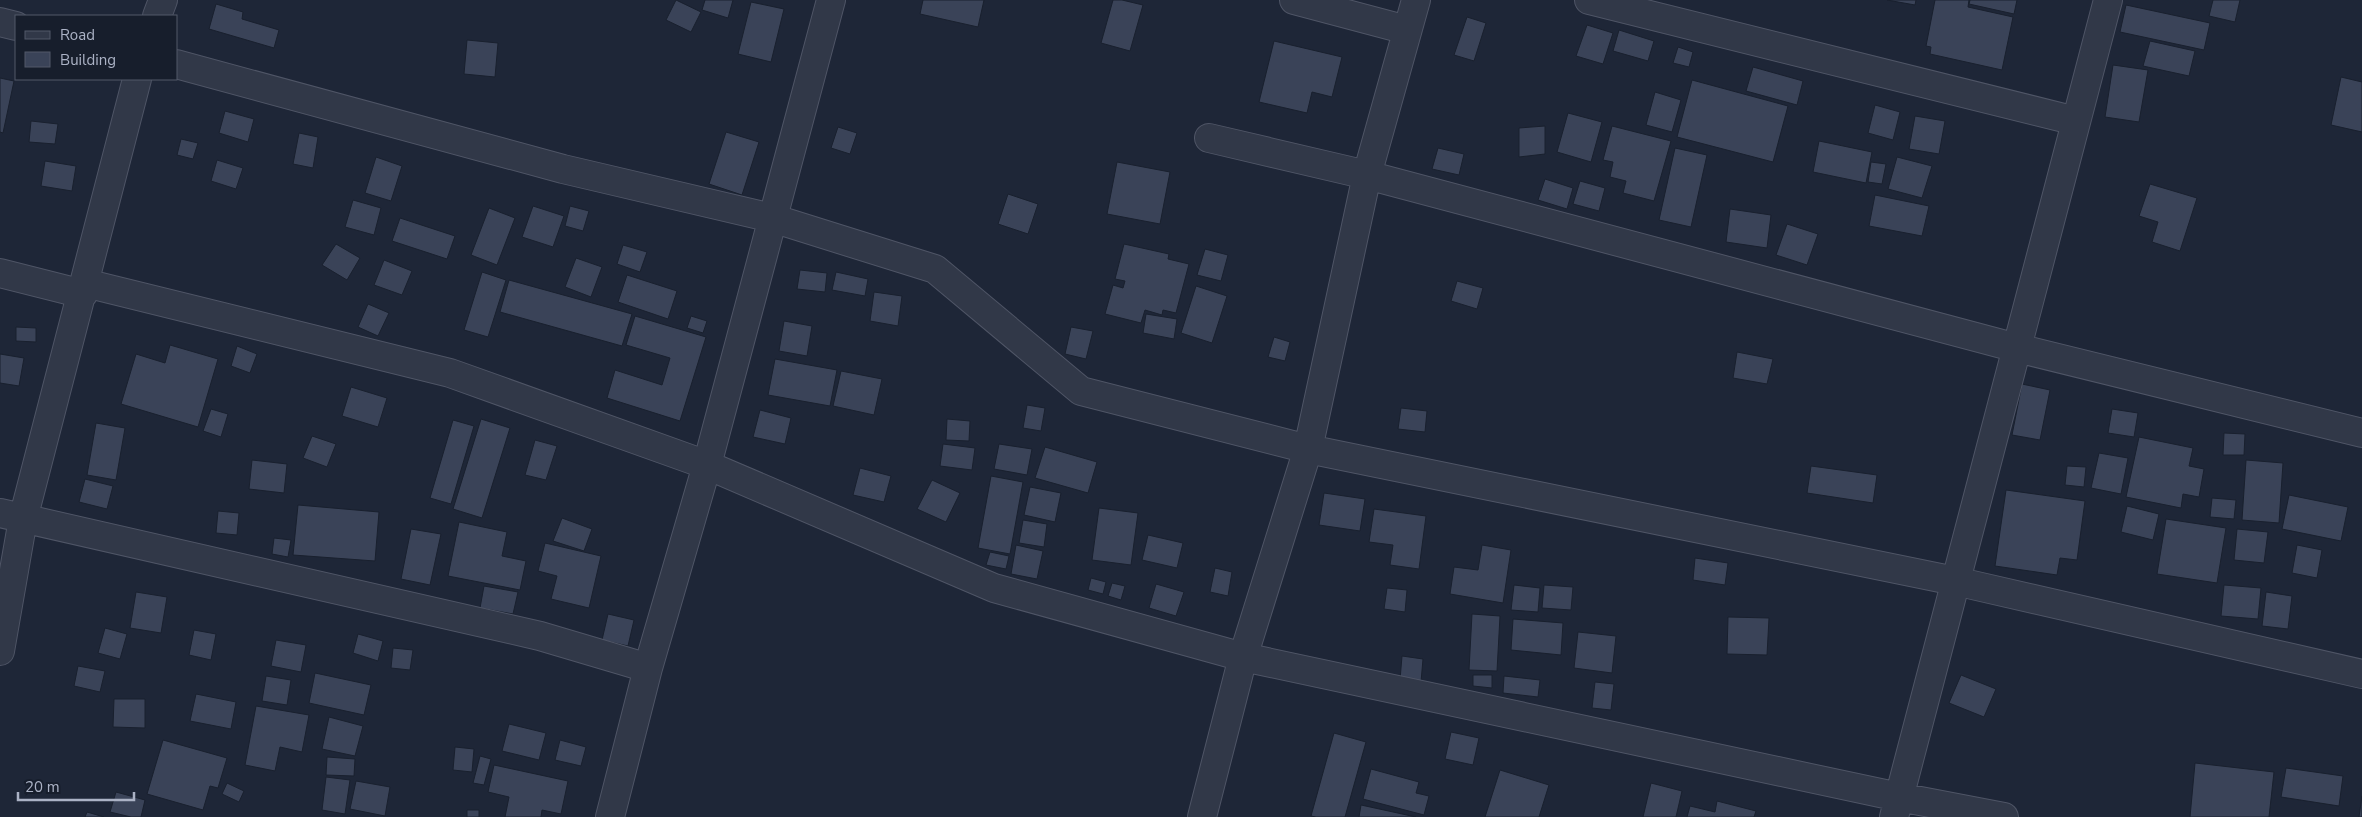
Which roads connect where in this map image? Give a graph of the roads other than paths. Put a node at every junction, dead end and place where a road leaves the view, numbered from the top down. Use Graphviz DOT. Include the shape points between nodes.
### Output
graph roads {
  1 [pos="163,0"];
  2 [pos="831,0"];
  3 [pos="1294,0"];
  4 [pos="1416,0"];
  5 [pos="1588,0"];
  6 [pos="2108,0"];
  7 [pos="157,15"];
  8 [pos="0,22"];
  9 [pos="15,26"];
  10 [pos="1407,30"];
  11 [pos="178,65"];
  12 [pos="137,80"];
  13 [pos="2076,121"];
  14 [pos="1209,138"];
  15 [pos="1367,175"];
  16 [pos="772,218"];
  17 [pos="0,273"];
  18 [pos="84,288"];
  19 [pos="2017,348"];
  20 [pos="2362,433"];
  21 [pos="1308,450"];
  22 [pos="707,465"];
  23 [pos="12,516"];
  24 [pos="1955,581"];
  25 [pos="0,651"];
  26 [pos="1243,657"];
  27 [pos="648,668"];
  28 [pos="2362,674"];
  29 [pos="1896,807"];
  30 [pos="610,817"];
  31 [pos="1202,817"];
  32 [pos="2004,817"];
  1 -- 7 [label="street"];
  2 -- 16 [label="street"];
  3 -- 10 [label="street"];
  4 -- 10 [label="street"];
  5 -- 13 [label="street"];
  6 -- 13 [label="street"];
  8 -- 9 [label="street"];
  10 -- 15 [label="street"];
  11 -- 16 [label="street" via="563,169"];
  12 -- 18 [label="street"];
  13 -- 19 [label="street"];
  14 -- 15 [label="street"];
  15 -- 19 [label="street"];
  15 -- 21 [label="street"];
  16 -- 21 [label="street" via="935,269 1081,391"];
  16 -- 22 [label="street"];
  17 -- 18 [label="street"];
  18 -- 22 [label="street" via="450,373"];
  18 -- 23 [label="street"];
  19 -- 20 [label="street"];
  19 -- 24 [label="street"];
  21 -- 24 [label="street"];
  21 -- 26 [label="street"];
  22 -- 26 [label="street" via="994,588"];
  22 -- 27 [label="street"];
  23 -- 25 [label="street"];
  23 -- 27 [label="street" via="540,636"];
  24 -- 28 [label="street"];
  24 -- 29 [label="street"];
  26 -- 29 [label="street"];
  26 -- 31 [label="street"];
  27 -- 30 [label="street"];
  29 -- 32 [label="street"];
}
